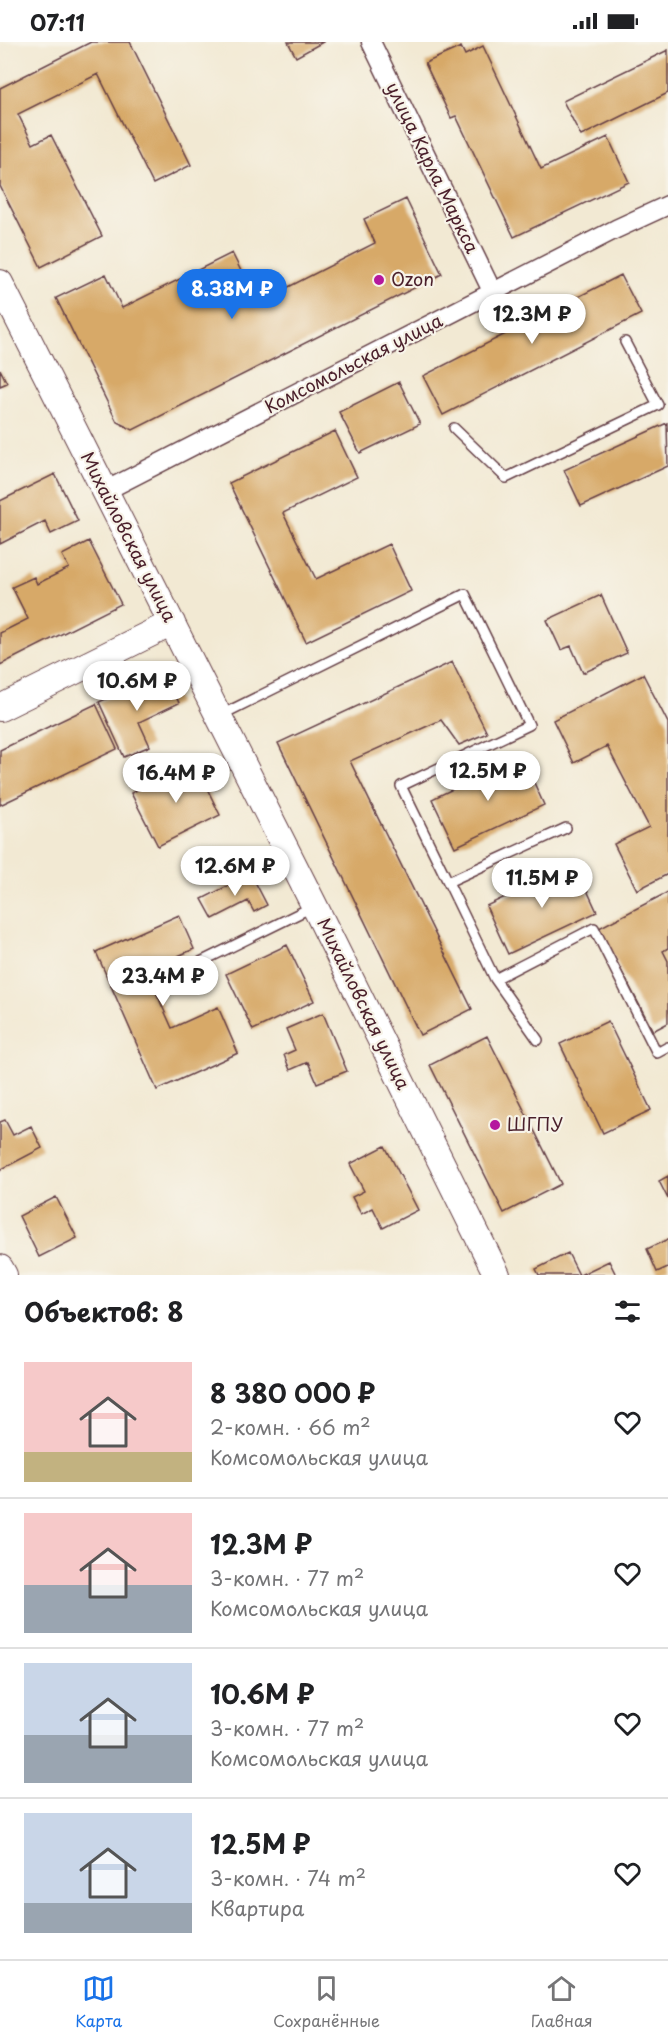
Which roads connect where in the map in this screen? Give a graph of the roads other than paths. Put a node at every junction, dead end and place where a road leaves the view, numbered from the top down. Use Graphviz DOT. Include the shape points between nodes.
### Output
graph roads {
  1 [pos="371,42"];
  2 [pos="668,205"];
  3 [pos="0,283"];
  4 [pos="493,293"];
  5 [pos="625,342"];
  6 [pos="454,428"];
  7 [pos="105,491"];
  8 [pos="172,623"];
  9 [pos="0,708"];
  10 [pos="219,716"];
  11 [pos="566,828"];
  12 [pos="448,882"];
  13 [pos="314,905"];
  14 [pos="495,979"];
  15 [pos="166,980"];
  16 [pos="538,1040"];
  17 [pos="668,1047"];
  18 [pos="0,1268"];
  19 [pos="4,1275"];
  20 [pos="497,1275"];
  1 -- 4 [label="street, улица Карла Маркса"];
  2 -- 4 [label="street, Комсомольская улица"];
  3 -- 7 [label="main road, Михайловская улица"];
  4 -- 7 [label="street, Комсомольская улица"];
  5 -- 6 [label="lane" via="658,405 506,478"];
  7 -- 8 [label="main road, Михайловская улица"];
  8 -- 9 [label="main road"];
  8 -- 10 [label="main road, Михайловская улица"];
  10 -- 12 [label="lane" via="465,594 529,725 401,786"];
  10 -- 13 [label="main road, Михайловская улица"];
  11 -- 12 [label="lane"];
  12 -- 14 [label="lane"];
  13 -- 15 [label="lane"];
  13 -- 20 [label="main road, Михайловская улица"];
  14 -- 16 [label="lane"];
  14 -- 17 [label="lane" via="594,928 657,1053"];
  18 -- 19 [label="main road"];
}
